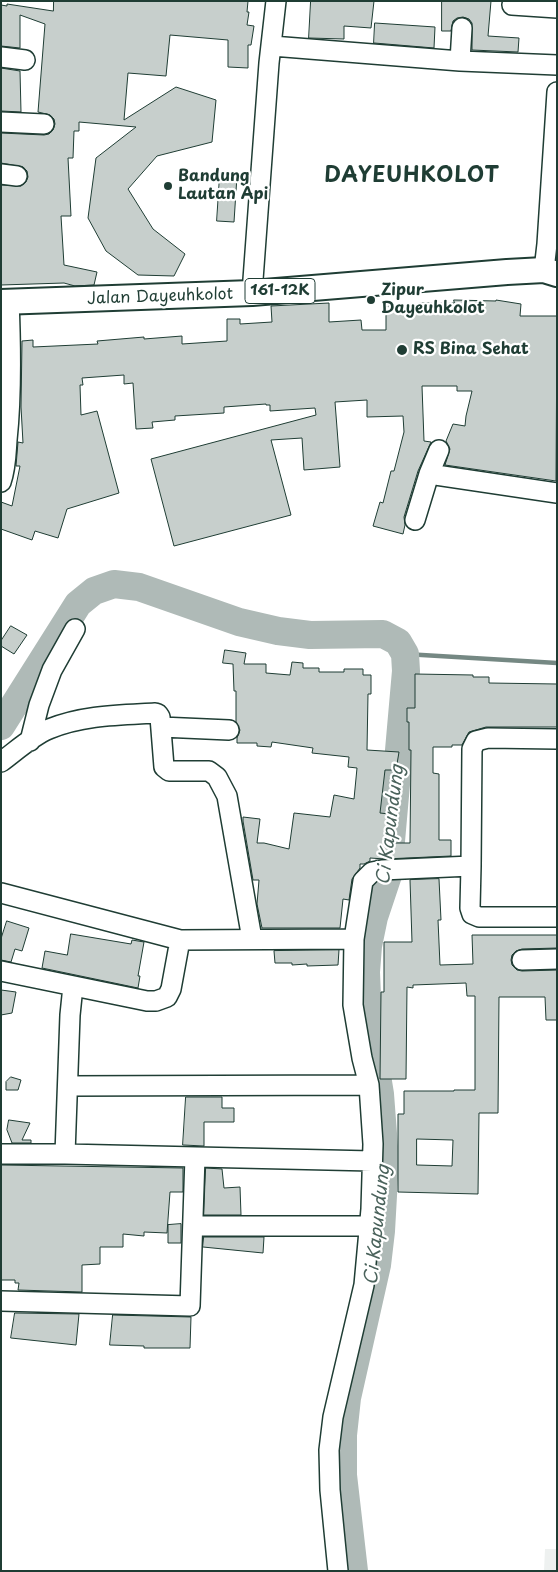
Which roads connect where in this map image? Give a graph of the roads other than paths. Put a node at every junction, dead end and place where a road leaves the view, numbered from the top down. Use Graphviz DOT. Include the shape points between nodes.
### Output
graph roads {
  1 [pos="276,1"];
  2 [pos="512,5"];
  3 [pos="557,8"];
  4 [pos="462,28"];
  5 [pos="272,46"];
  6 [pos="1,57"];
  7 [pos="25,60"];
  8 [pos="460,61"];
  9 [pos="557,65"];
  10 [pos="557,92"];
  11 [pos="1,122"];
  12 [pos="44,124"];
  13 [pos="555,141"];
  14 [pos="550,272"];
  15 [pos="252,294"];
  16 [pos="5,302"];
  17 [pos="439,450"];
  18 [pos="429,474"];
  19 [pos="1,482"];
  20 [pos="557,494"];
  21 [pos="415,520"];
  22 [pos="75,628"];
  23 [pos="160,727"];
  24 [pos="229,730"];
  25 [pos="557,739"];
  26 [pos="30,741"];
  27 [pos="1,762"];
  28 [pos="471,866"];
  29 [pos="1,893"];
  30 [pos="557,917"];
  31 [pos="252,939"];
  32 [pos="354,939"];
  33 [pos="180,940"];
  34 [pos="557,959"];
  35 [pos="522,960"];
  36 [pos="1,971"];
  37 [pos="73,986"];
  38 [pos="369,1085"];
  39 [pos="68,1086"];
  40 [pos="1,1154"];
  41 [pos="65,1154"];
  42 [pos="195,1157"];
  43 [pos="372,1161"];
  44 [pos="193,1226"];
  45 [pos="369,1226"];
  46 [pos="1,1301"];
  47 [pos="338,1571"];
  1 -- 5 [label="street"];
  2 -- 3 [label="street"];
  4 -- 8 [label="street"];
  5 -- 8 [label="street"];
  5 -- 15 [label="street"];
  6 -- 7 [label="street"];
  8 -- 9 [label="street"];
  10 -- 13 [label="street"];
  11 -- 12 [label="street"];
  13 -- 14 [label="street"];
  14 -- 15 [label="main road, Jalan Dayeuhkolot / 161-12K" via="507,272"];
  15 -- 16 [label="main road, Jalan Dayeuhkolot / 161-12K"];
  16 -- 19 [label="street" via="11,370 10,417"];
  17 -- 18 [label="street"];
  18 -- 20 [label="street"];
  18 -- 21 [label="street"];
  22 -- 26 [label="street" via="52,670"];
  23 -- 24 [label="street"];
  23 -- 26 [label="street" via="160,717 156,713 104,715 49,729"];
  23 -- 31 [label="street" via="166,770 209,772 217,777 227,796"];
  25 -- 28 [label="street" via="476,740 472,749"];
  26 -- 27 [label="street"];
  28 -- 30 [label="street" via="472,914 479,917"];
  28 -- 32 [label="street" via="372,872 363,882"];
  29 -- 33 [label="street"];
  31 -- 32 [label="street"];
  31 -- 33 [label="street"];
  32 -- 38 [label="street" via="353,1005"];
  33 -- 37 [label="street" via="167,997 147,1002"];
  34 -- 35 [label="street"];
  36 -- 37 [label="street"];
  37 -- 39 [label="street"];
  38 -- 39 [label="street"];
  38 -- 43 [label="street"];
  39 -- 41 [label="street"];
  40 -- 41 [label="street"];
  41 -- 42 [label="street"];
  42 -- 43 [label="street"];
  42 -- 44 [label="street"];
  43 -- 45 [label="street"];
  44 -- 45 [label="street"];
  44 -- 46 [label="street" via="190,1306"];
  45 -- 47 [label="street" via="364,1284 333,1417 329,1450"];
}
